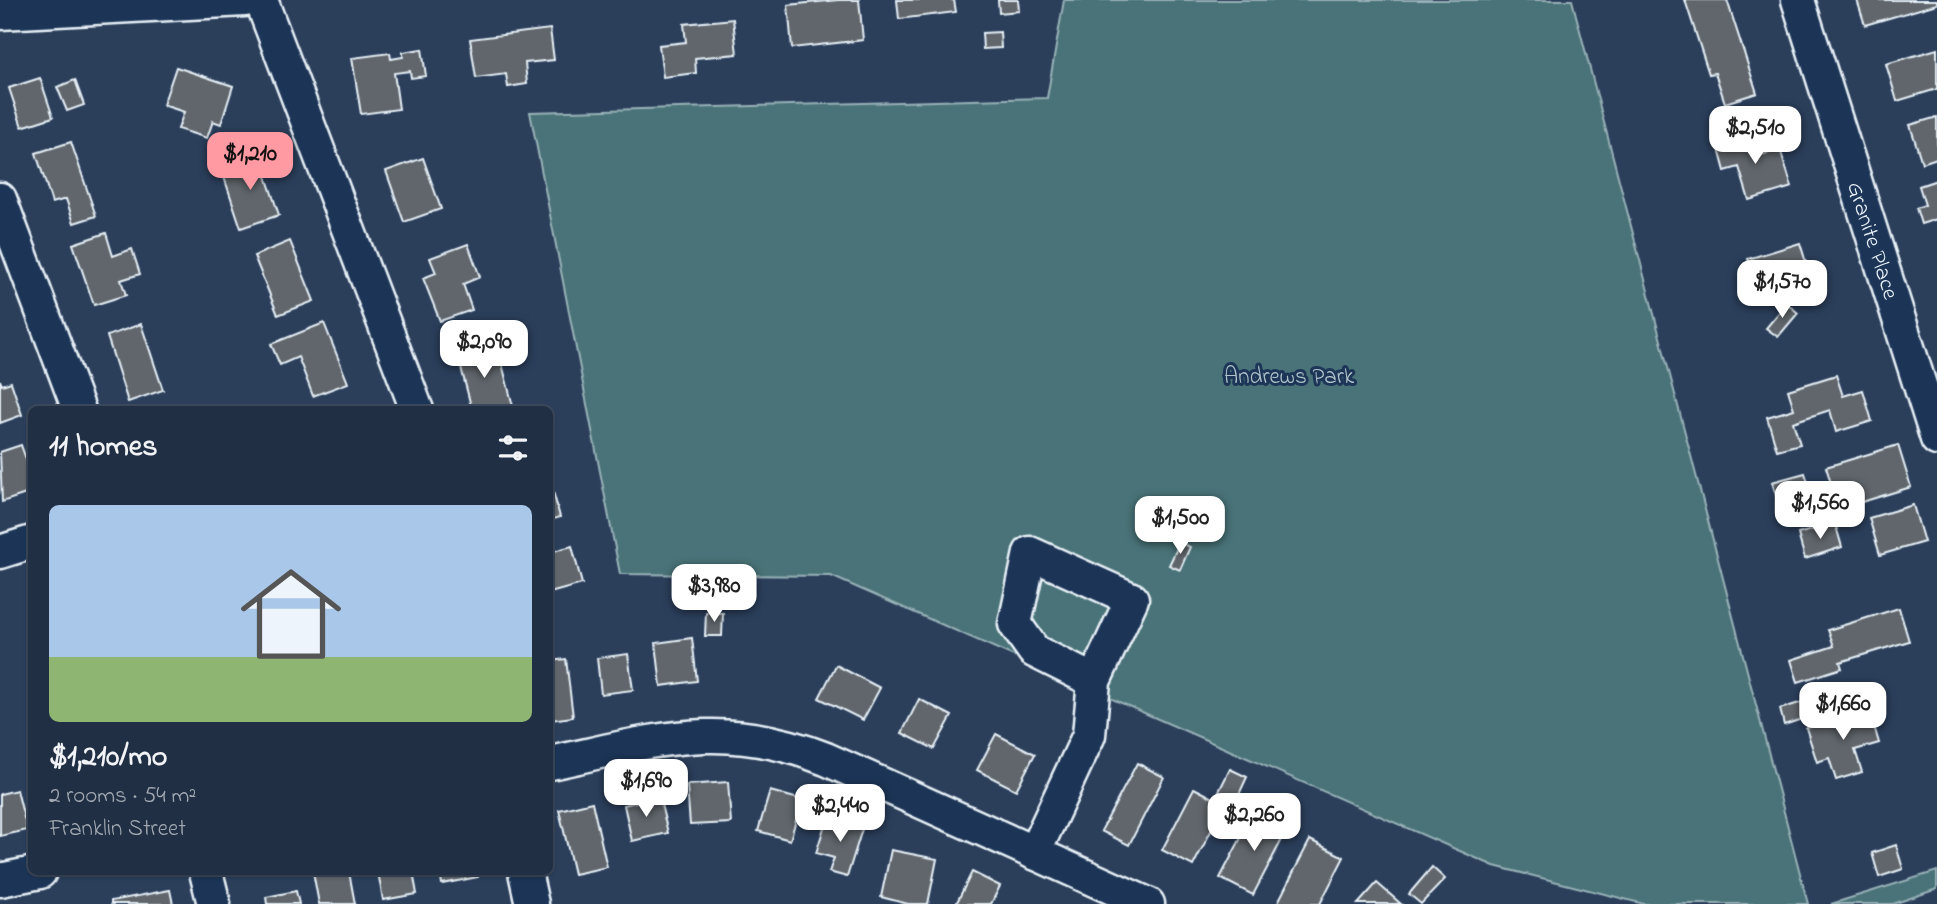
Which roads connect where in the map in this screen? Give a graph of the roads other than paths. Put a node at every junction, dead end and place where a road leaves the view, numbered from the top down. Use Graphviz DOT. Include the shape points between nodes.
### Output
graph roads {
  1 [pos="245,0"];
  2 [pos="261,0"];
  3 [pos="1798,0"];
  4 [pos="0,13"];
  5 [pos="0,199"];
  6 [pos="78,406"];
  7 [pos="415,406"];
  8 [pos="1937,439"];
  9 [pos="28,543"];
  10 [pos="0,552"];
  11 [pos="1094,681"];
  12 [pos="553,762"];
  13 [pos="1038,855"];
  14 [pos="28,874"];
  15 [pos="207,875"];
  16 [pos="526,875"];
  17 [pos="0,880"];
  18 [pos="214,904"];
  19 [pos="532,904"];
  20 [pos="1148,904"];
  1 -- 4 [label="street"];
  2 -- 7 [label="street"];
  3 -- 8 [label="street, Granite Place"];
  5 -- 6 [label="street"];
  9 -- 10 [label="street"];
  11 -- 13 [label="street" via="1089,735"];
  12 -- 13 [label="street" via="696,735 752,737 826,758"];
  13 -- 20 [label="street"];
  14 -- 17 [label="street"];
  15 -- 18 [label="street"];
  16 -- 19 [label="street"];
}
